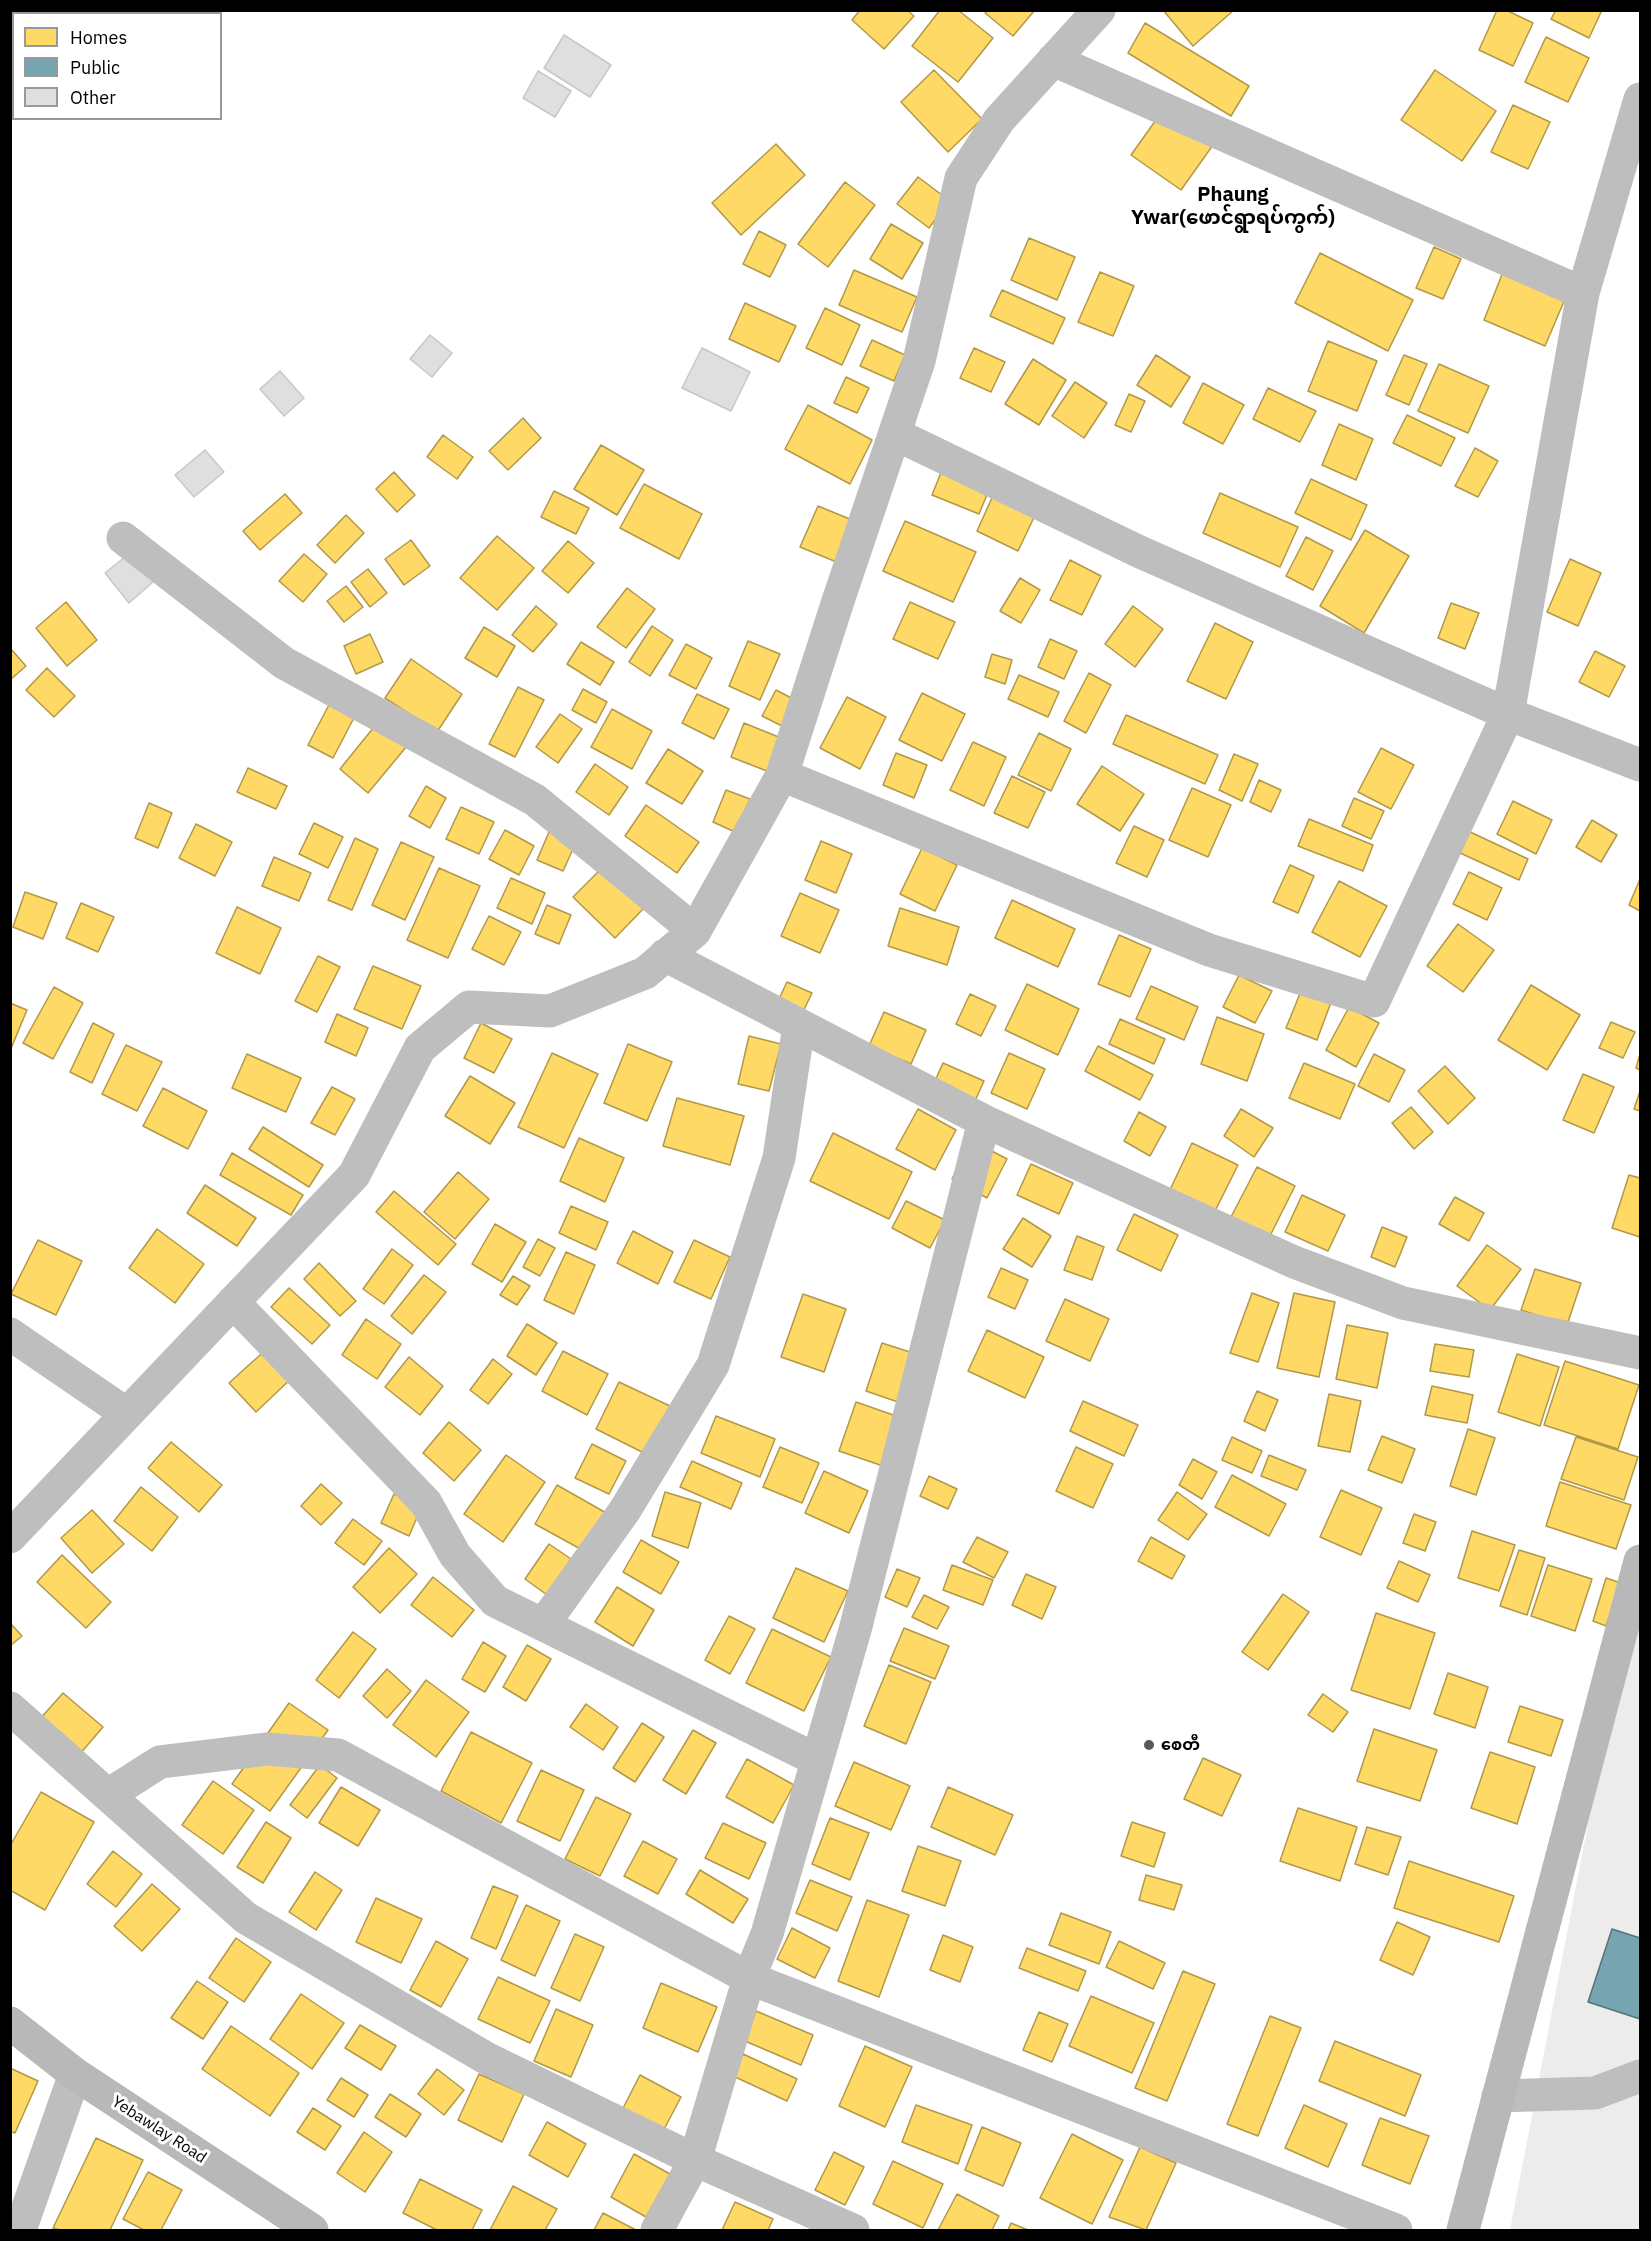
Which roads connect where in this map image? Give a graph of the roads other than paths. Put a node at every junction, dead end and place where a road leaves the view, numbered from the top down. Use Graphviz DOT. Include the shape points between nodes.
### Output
graph roads {
  1 [pos="1099,10"];
  2 [pos="1053,60"];
  3 [pos="1641,99"];
  4 [pos="1583,293"];
  5 [pos="895,434"];
  6 [pos="123,538"];
  7 [pos="1509,714"];
  8 [pos="1641,765"];
  9 [pos="782,775"];
  10 [pos="695,931"];
  11 [pos="665,956"];
  12 [pos="800,1025"];
  13 [pos="984,1121"];
  14 [pos="234,1302"];
  15 [pos="10,1334"];
  16 [pos="1641,1353"];
  17 [pos="127,1414"];
  18 [pos="10,1537"];
  19 [pos="1641,1561"];
  20 [pos="543,1625"];
  21 [pos="10,1708"];
  22 [pos="817,1760"];
  23 [pos="108,1795"];
  24 [pos="749,1978"];
  25 [pos="10,2023"];
  26 [pos="75,2074"];
  27 [pos="1641,2076"];
  28 [pos="1497,2096"];
  29 [pos="695,2160"];
  30 [pos="20,2230"];
  31 [pos="312,2230"];
  32 [pos="657,2230"];
  33 [pos="853,2230"];
  34 [pos="1396,2230"];
  35 [pos="1463,2230"];
  1 -- 2 [label="street"];
  2 -- 4 [label="street"];
  2 -- 5 [label="street" via="999,120 962,178 920,361"];
  3 -- 4 [label="street"];
  4 -- 7 [label="street"];
  5 -- 7 [label="street" via="1140,552"];
  5 -- 9 [label="street"];
  6 -- 10 [label="street" via="284,663 535,800"];
  7 -- 8 [label="street"];
  7 -- 9 [label="street" via="1374,1001 1209,950"];
  9 -- 10 [label="street"];
  10 -- 11 [label="street"];
  11 -- 12 [label="street"];
  11 -- 14 [label="street" via="645,974 550,1011 469,1007 420,1048 354,1175"];
  12 -- 13 [label="street"];
  12 -- 20 [label="street" via="779,1158 713,1365 625,1510"];
  13 -- 16 [label="street" via="1294,1262 1403,1303"];
  13 -- 22 [label="street" via="855,1630"];
  14 -- 17 [label="street"];
  14 -- 20 [label="street" via="426,1503 455,1555 495,1601"];
  15 -- 17 [label="street"];
  17 -- 18 [label="street"];
  19 -- 28 [label="main road"];
  20 -- 22 [label="street"];
  21 -- 23 [label="street"];
  22 -- 24 [label="street" via="767,1934"];
  23 -- 24 [label="street" via="160,1762 267,1749 338,1755"];
  23 -- 29 [label="street" via="246,1918 486,2058"];
  24 -- 29 [label="street"];
  24 -- 34 [label="street"];
  25 -- 26 [label="main road, Yebawlay Road"];
  26 -- 30 [label="street"];
  26 -- 31 [label="main road, Yebawlay Road"];
  27 -- 28 [label="street" via="1595,2093"];
  28 -- 35 [label="main road"];
  29 -- 32 [label="street"];
  29 -- 33 [label="street"];
}
